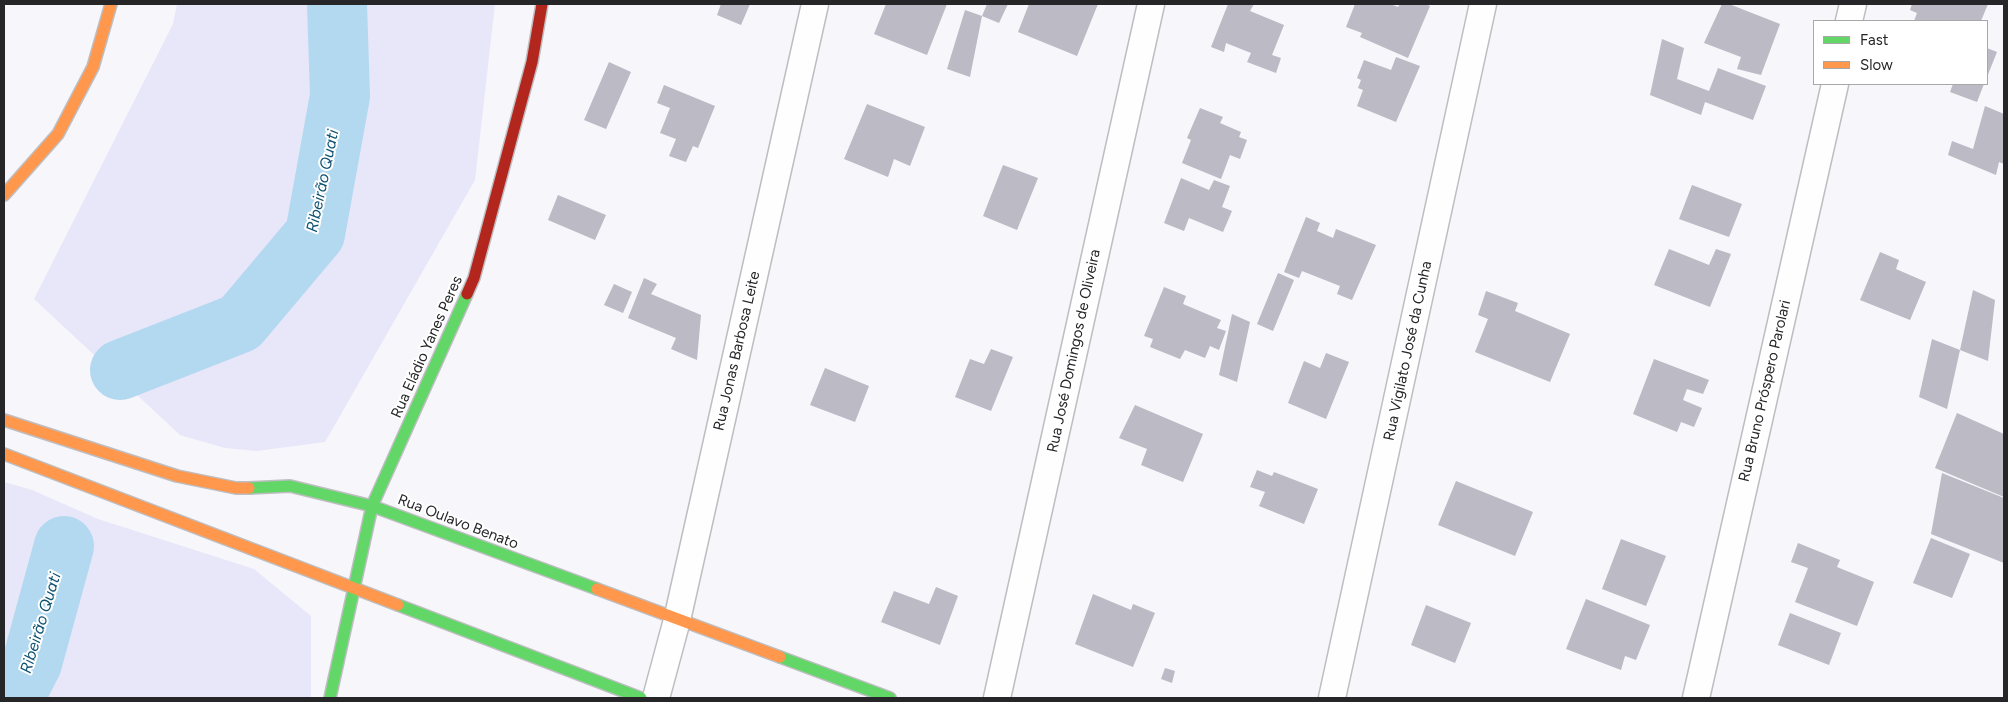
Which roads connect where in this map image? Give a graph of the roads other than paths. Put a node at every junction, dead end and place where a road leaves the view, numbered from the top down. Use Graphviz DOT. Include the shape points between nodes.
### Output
graph roads {
  1 [pos="111,4"];
  2 [pos="542,4"];
  3 [pos="815,4"];
  4 [pos="1151,4"];
  5 [pos="1483,4"];
  6 [pos="1853,4"];
  7 [pos="1849,20"];
  8 [pos="1834,85"];
  9 [pos="4,195"];
  10 [pos="4,420"];
  11 [pos="4,454"];
  12 [pos="372,506"];
  13 [pos="354,589"];
  14 [pos="677,620"];
  15 [pos="330,698"];
  16 [pos="641,698"];
  17 [pos="656,698"];
  18 [pos="890,698"];
  19 [pos="997,698"];
  20 [pos="1332,698"];
  21 [pos="1696,698"];
  1 -- 9 [label="street" via="93,67 58,134"];
  2 -- 12 [label="street, Rua Eládio Yanes Peres" via="532,62 474,278"];
  3 -- 14 [label="street, Rua Jonas Barbosa Leite"];
  4 -- 19 [label="street, Rua José Domingos de Oliveira"];
  5 -- 20 [label="street, Rua Vigilato José da Cunha"];
  6 -- 7 [label="street"];
  8 -- 21 [label="street, Rua Bruno Próspero Parolari"];
  10 -- 12 [label="street, Rua Oulavo Benato" via="177,476 236,488 290,486"];
  11 -- 13 [label="street"];
  12 -- 13 [label="street, Rua Eládio Yanes Peres"];
  12 -- 14 [label="street, Rua Oulavo Benato"];
  13 -- 15 [label="street, Rua Eládio Yanes Peres"];
  13 -- 16 [label="street"];
  14 -- 17 [label="street, Rua Jonas Barbosa Leite"];
  14 -- 18 [label="street, Rua Oulavo Benato"];
}
